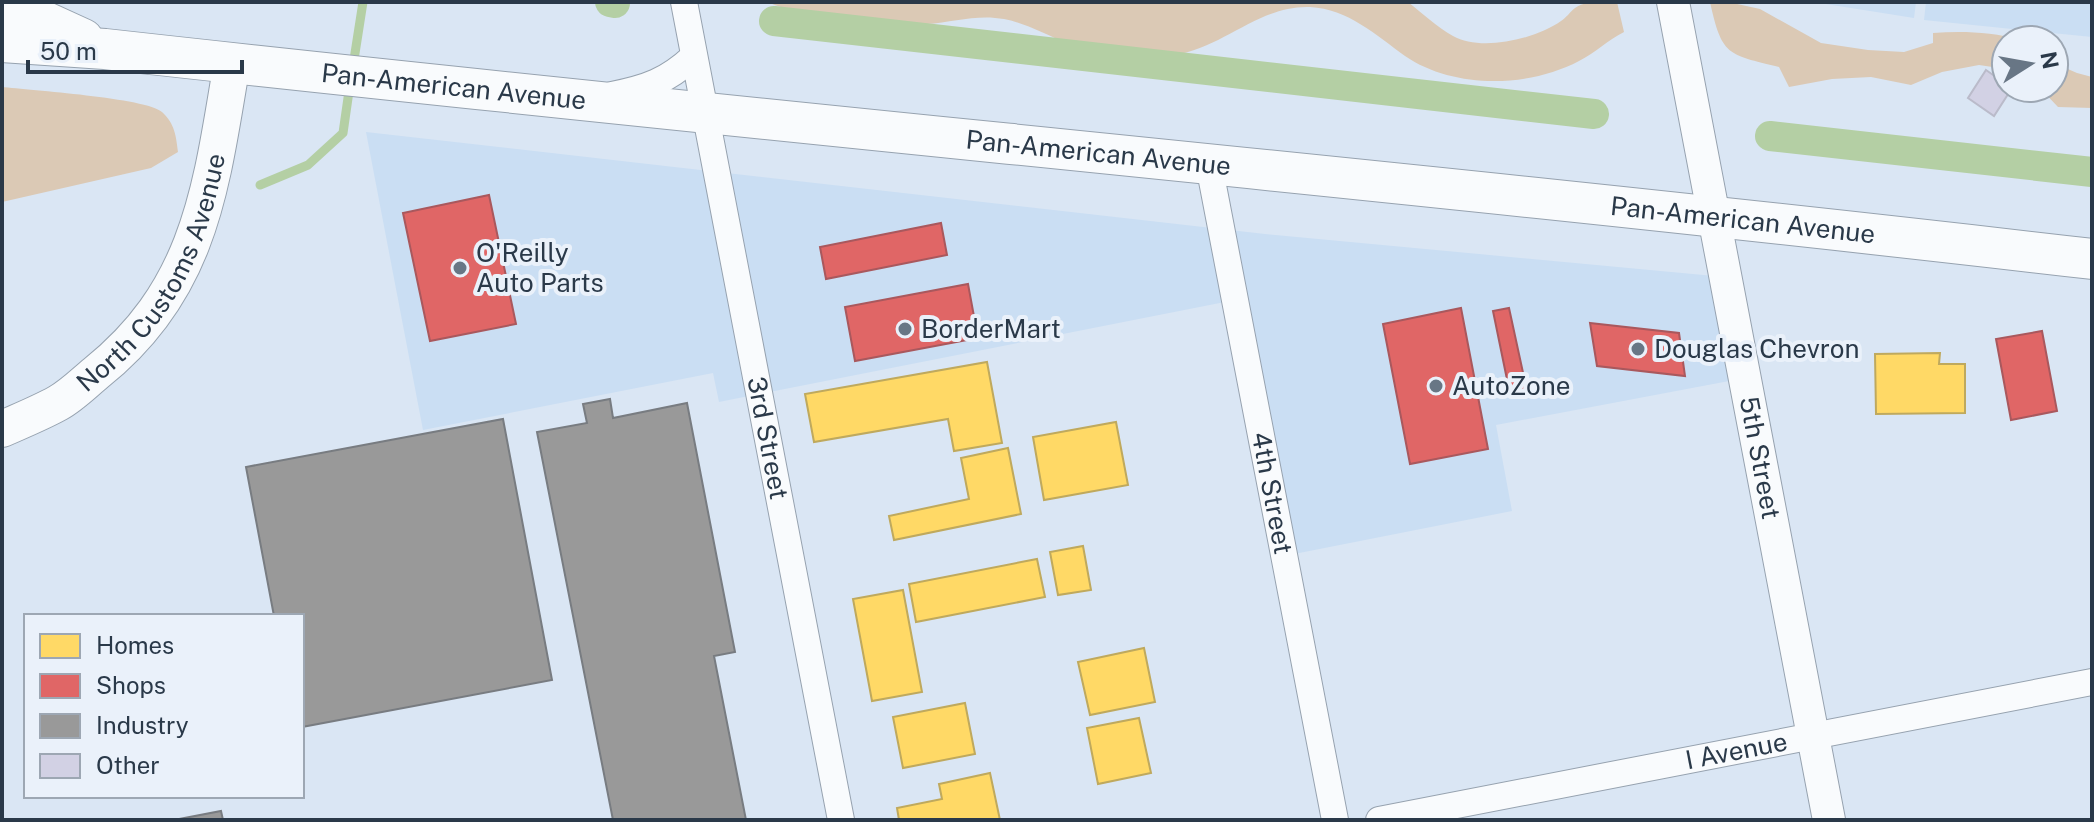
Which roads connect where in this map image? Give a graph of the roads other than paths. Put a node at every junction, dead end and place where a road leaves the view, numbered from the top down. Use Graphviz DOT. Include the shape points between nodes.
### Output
graph roads {
  1 [pos="2,2"];
  2 [pos="684,2"];
  3 [pos="1673,2"];
  4 [pos="2,42"];
  5 [pos="105,49"];
  6 [pos="693,57"];
  7 [pos="232,63"];
  8 [pos="582,100"];
  9 [pos="703,113"];
  10 [pos="1209,165"];
  11 [pos="1713,215"];
  12 [pos="2092,259"];
  13 [pos="2,429"];
  14 [pos="2092,682"];
  15 [pos="1812,736"];
  16 [pos="841,820"];
  17 [pos="1335,820"];
  18 [pos="1379,820"];
  19 [pos="1829,820"];
  1 -- 5 [label="main road, Pan-American Avenue"];
  2 -- 6 [label="street, 3rd Street"];
  3 -- 11 [label="street, 5th Street"];
  4 -- 5 [label="main road, Pan-American Avenue"];
  5 -- 7 [label="main road, Pan-American Avenue"];
  6 -- 8 [label="street" via="672,77"];
  6 -- 9 [label="street, 3rd Street"];
  7 -- 8 [label="main road, Pan-American Avenue"];
  7 -- 13 [label="main road, North Customs Avenue" via="208,195 171,290 126,350 60,402"];
  8 -- 9 [label="main road, Pan-American Avenue"];
  9 -- 10 [label="main road, Pan-American Avenue"];
  9 -- 16 [label="street, 3rd Street"];
  10 -- 11 [label="main road, Pan-American Avenue"];
  10 -- 17 [label="street, 4th Street"];
  11 -- 12 [label="main road, Pan-American Avenue"];
  11 -- 15 [label="street, 5th Street"];
  14 -- 15 [label="street, I Avenue"];
  15 -- 18 [label="street, I Avenue"];
  15 -- 19 [label="street, 5th Street"];
}
